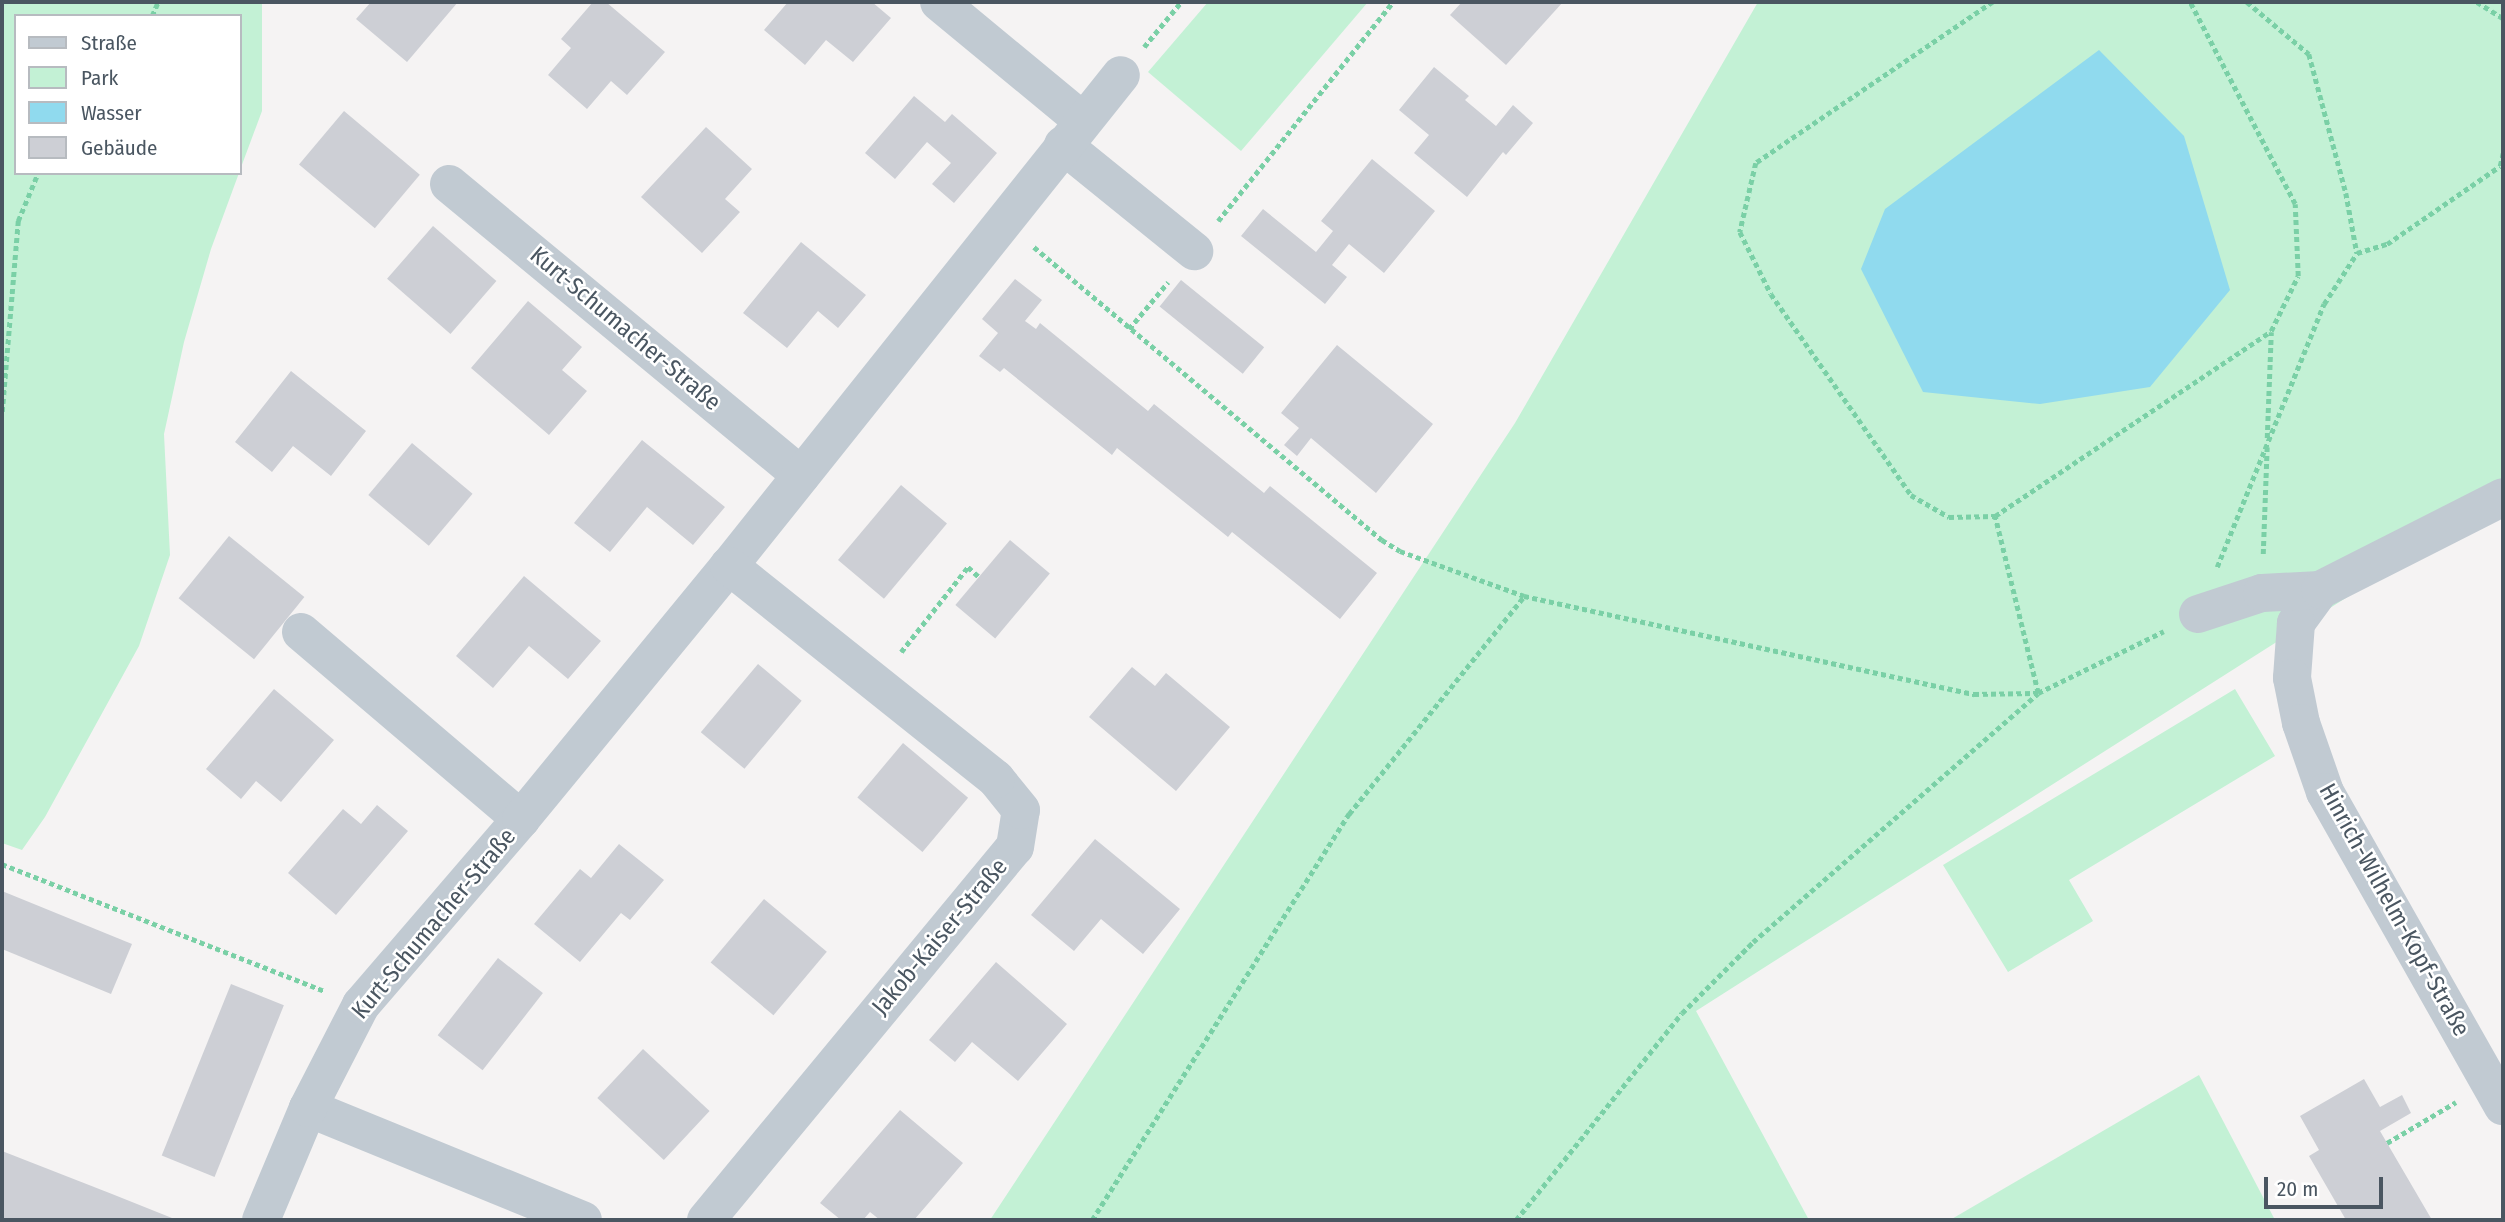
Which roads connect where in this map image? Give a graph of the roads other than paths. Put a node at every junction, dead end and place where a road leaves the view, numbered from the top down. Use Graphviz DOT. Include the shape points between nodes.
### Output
graph roads {
  1 [pos="939,2"];
  2 [pos="1121,75"];
  3 [pos="1073,133"];
  4 [pos="449,184"];
  5 [pos="1194,251"];
  6 [pos="801,475"];
  7 [pos="2503,497"];
  8 [pos="729,566"];
  9 [pos="2320,590"];
  10 [pos="2198,614"];
  11 [pos="301,632"];
  12 [pos="521,819"];
  13 [pos="2496,1094"];
  14 [pos="308,1108"];
  15 [pos="261,1220"];
  16 [pos="583,1220"];
  17 [pos="705,1220"];
  1 -- 3 [label="street"];
  2 -- 3 [label="street, Kurt-Schumacher-Straße"];
  3 -- 5 [label="street"];
  3 -- 6 [label="street, Kurt-Schumacher-Straße"];
  4 -- 6 [label="street, Kurt-Schumacher-Straße"];
  6 -- 8 [label="street, Kurt-Schumacher-Straße"];
  7 -- 9 [label="street, Hinrich-Wilhelm-Kopf-Straße"];
  8 -- 12 [label="street, Kurt-Schumacher-Straße"];
  8 -- 17 [label="street, Jakob-Kaiser-Straße" via="996,779 1021,810 1015,847"];
  9 -- 10 [label="street, Hinrich-Wilhelm-Kopf-Straße" via="2262,593"];
  9 -- 13 [label="street, Hinrich-Wilhelm-Kopf-Straße" via="2296,623 2292,678 2301,723 2325,792"];
  11 -- 12 [label="street, Kurt-Schumacher-Straße"];
  12 -- 14 [label="street, Kurt-Schumacher-Straße" via="361,1005"];
  14 -- 15 [label="street, Kurt-Schumacher-Straße"];
  14 -- 16 [label="street"];
}
